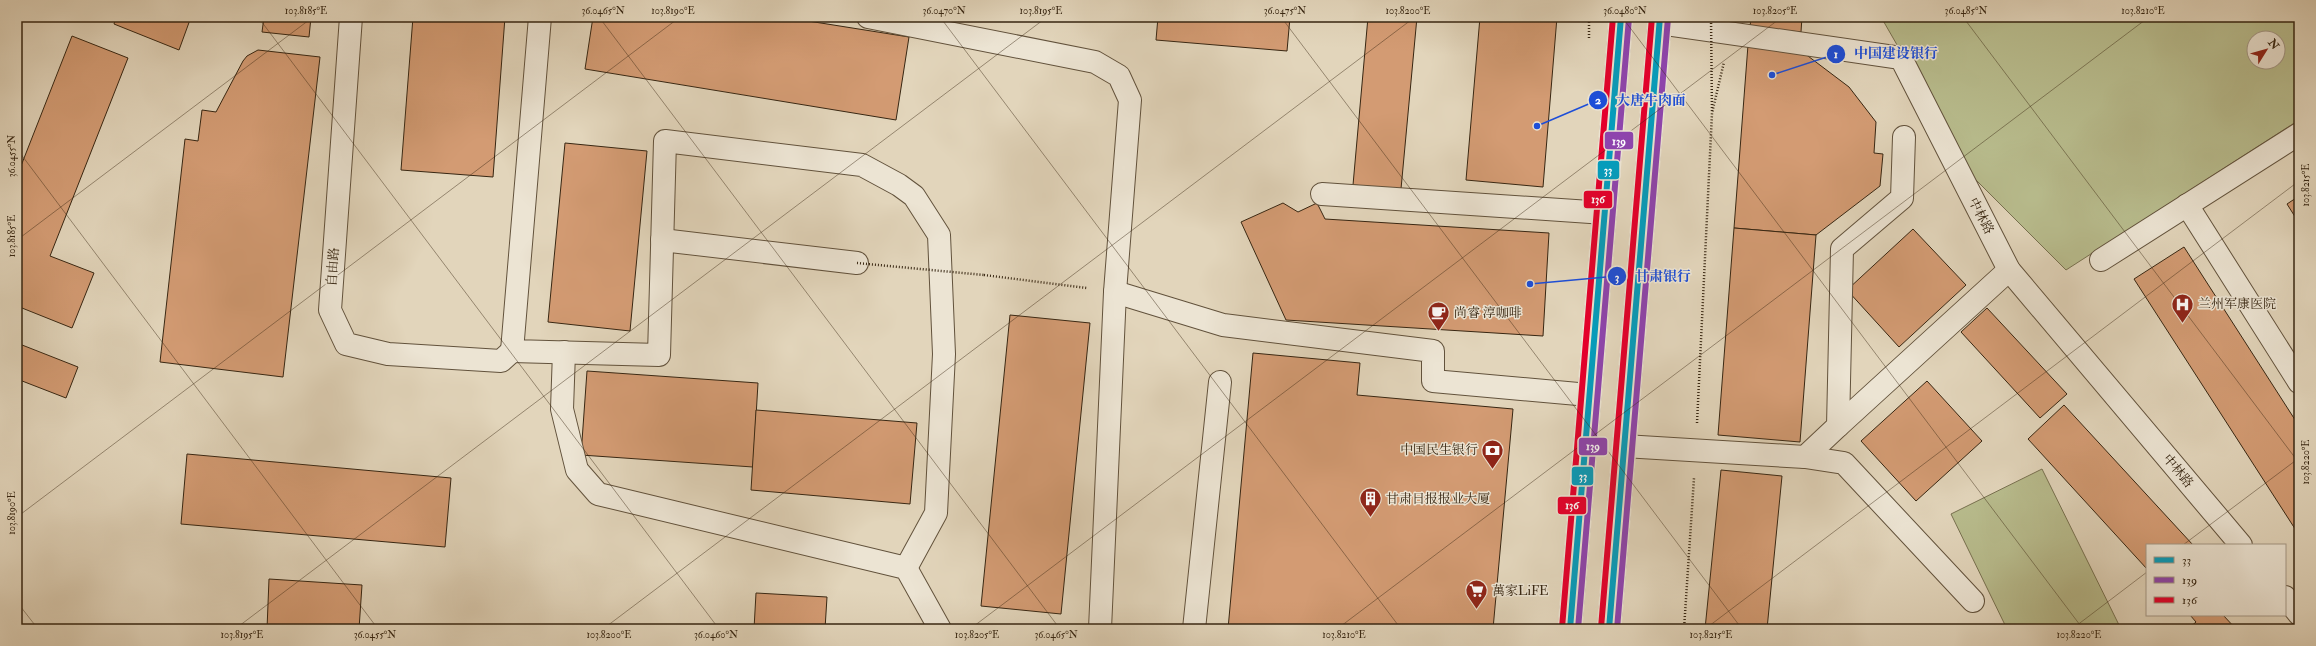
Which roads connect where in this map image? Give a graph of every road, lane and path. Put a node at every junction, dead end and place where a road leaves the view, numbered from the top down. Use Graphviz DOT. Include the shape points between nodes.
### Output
graph roads {
  1 [pos="351,17"];
  2 [pos="540,17"];
  3 [pos="868,17"];
  4 [pos="1621,17"];
  5 [pos="1711,17"];
  6 [pos="1660,20"];
  7 [pos="1730,33"];
  8 [pos="1712,113"];
  9 [pos="2299,134"];
  10 [pos="1904,137"];
  11 [pos="1322,194"];
  12 [pos="2187,205"];
  13 [pos="1605,213"];
  14 [pos="662,240"];
  15 [pos="2101,260"];
  16 [pos="857,263"];
  17 [pos="2009,270"];
  18 [pos="1115,292"];
  19 [pos="512,351"];
  20 [pos="564,352"];
  21 [pos="1220,382"];
  22 [pos="2299,382"];
  23 [pos="1589,395"];
  24 [pos="1838,426"];
  25 [pos="1624,446"];
  26 [pos="1696,450"];
  27 [pos="1805,457"];
  28 [pos="2240,544"];
  29 [pos="906,568"];
  30 [pos="2286,599"];
  31 [pos="1973,601"];
  32 [pos="2299,614"];
  33 [pos="940,629"];
  34 [pos="1100,629"];
  35 [pos="1194,629"];
  36 [pos="1570,629"];
  37 [pos="1609,629"];
  38 [pos="1684,629"];
  1 -- 19 [label="street, 自由路" via="330,310 346,344 388,354 501,361"];
  2 -- 19 [label="street"];
  3 -- 18 [label="street" via="1095,62 1118,76 1130,100"];
  4 -- 13 [label="main road"];
  5 -- 8 [label="path, bridge"];
  6 -- 7 [label="street, 中林路"];
  6 -- 25 [label="main road"];
  7 -- 8 [label="path"];
  7 -- 17 [label="street, 中林路" via="1901,58"];
  8 -- 26 [label="path"];
  9 -- 12 [label="street"];
  10 -- 24 [label="street" via="1902,198 1842,249"];
  11 -- 13 [label="street"];
  12 -- 15 [label="street"];
  12 -- 22 [label="street"];
  13 -- 23 [label="main road"];
  14 -- 16 [label="street"];
  14 -- 20 [label="street" via="659,355"];
  14 -- 29 [label="street" via="664,141 862,165 914,196 939,235 944,354 936,513"];
  16 -- 18 [label="path, bridge" via="984,275"];
  17 -- 24 [label="street"];
  17 -- 28 [label="street, 中林路"];
  18 -- 23 [label="street" via="1223,325 1433,351 1433,381"];
  18 -- 34 [label="street"];
  19 -- 20 [label="street"];
  20 -- 29 [label="street" via="562,409 577,470 598,494"];
  21 -- 35 [label="street"];
  23 -- 36 [label="main road"];
  24 -- 27 [label="street"];
  25 -- 26 [label="street"];
  25 -- 37 [label="main road"];
  26 -- 27 [label="street"];
  26 -- 38 [label="path"];
  27 -- 31 [label="street" via="1844,463"];
  29 -- 33 [label="street"];
  30 -- 32 [label="street"];
}
